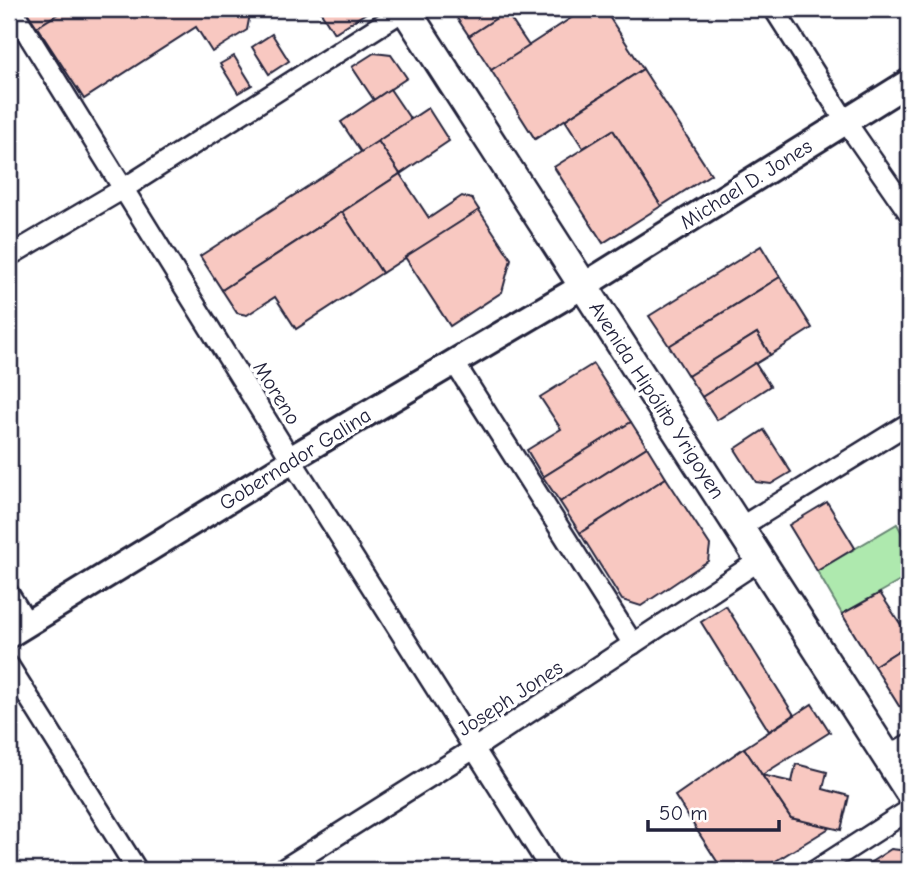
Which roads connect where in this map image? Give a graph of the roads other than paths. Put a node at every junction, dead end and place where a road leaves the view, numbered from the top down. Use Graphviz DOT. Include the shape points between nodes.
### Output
graph roads {
  1 [pos="12,9"];
  2 [pos="405,9"];
  3 [pos="774,9"];
  4 [pos="909,82"];
  5 [pos="846,122"];
  6 [pos="123,189"];
  7 [pos="909,214"];
  8 [pos="9,256"];
  9 [pos="583,286"];
  10 [pos="454,362"];
  11 [pos="909,423"];
  12 [pos="292,461"];
  13 [pos="739,528"];
  14 [pos="760,560"];
  15 [pos="9,594"];
  16 [pos="18,629"];
  17 [pos="633,644"];
  18 [pos="9,666"];
  19 [pos="475,748"];
  20 [pos="898,750"];
  21 [pos="909,791"];
  22 [pos="909,810"];
  23 [pos="137,870"];
  24 [pos="282,870"];
  25 [pos="551,870"];
  26 [pos="816,870"];
  1 -- 6 [label="street, Moreno"];
  2 -- 6 [label="street"];
  2 -- 9 [label="main road, Avenida Hipólito Yrigoyen"];
  3 -- 5 [label="street"];
  4 -- 5 [label="street, Michael D. Jones"];
  5 -- 7 [label="street"];
  5 -- 9 [label="street, Michael D. Jones"];
  6 -- 8 [label="street"];
  6 -- 12 [label="street, Moreno"];
  9 -- 10 [label="street, Gobernador Galina"];
  9 -- 13 [label="main road, Avenida Hipólito Yrigoyen"];
  10 -- 12 [label="street, Gobernador Galina"];
  10 -- 17 [label="street"];
  11 -- 13 [label="street"];
  12 -- 16 [label="street, Gobernador Galina"];
  12 -- 19 [label="street, Moreno"];
  13 -- 14 [label="main road, Avenida Hipólito Yrigoyen"];
  14 -- 17 [label="street, Joseph Jones"];
  14 -- 20 [label="main road, Avenida Hipólito Yrigoyen"];
  15 -- 16 [label="street"];
  17 -- 19 [label="street, Joseph Jones"];
  18 -- 23 [label="street"];
  19 -- 24 [label="street, Joseph Jones"];
  19 -- 25 [label="street, Moreno"];
  20 -- 21 [label="main road, Avenida Hipólito Yrigoyen"];
  22 -- 26 [label="street"];
}
